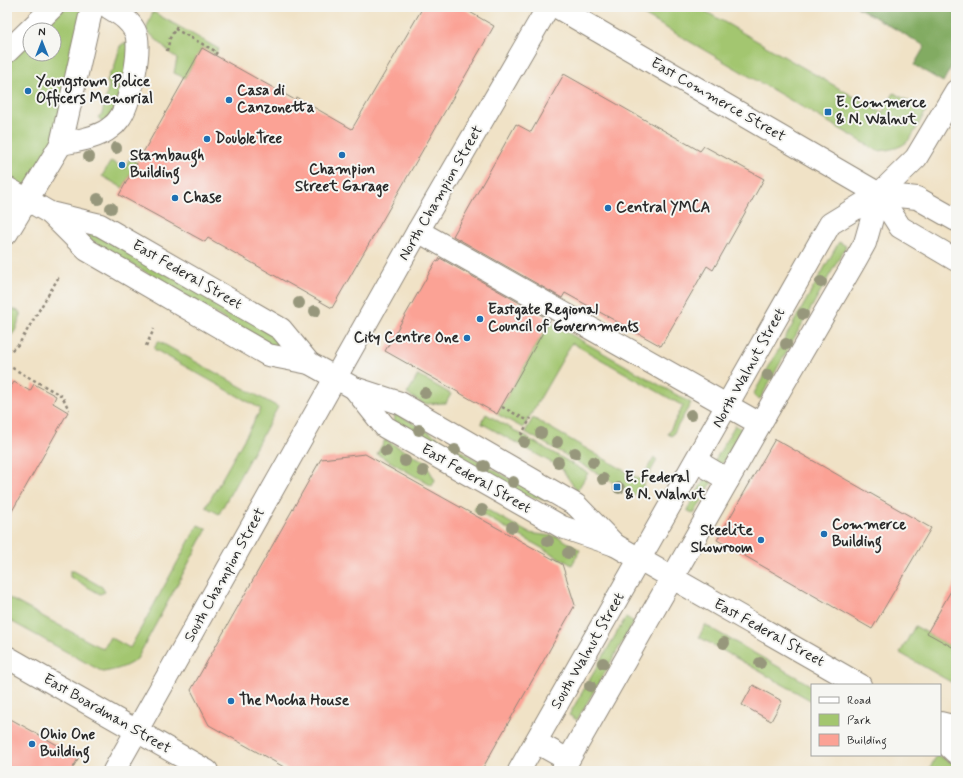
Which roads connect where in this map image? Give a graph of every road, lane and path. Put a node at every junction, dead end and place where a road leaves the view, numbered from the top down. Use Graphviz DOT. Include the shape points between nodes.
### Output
graph roads {
  1 [pos="53,7"];
  2 [pos="92,7"];
  3 [pos="108,7"];
  4 [pos="548,7"];
  5 [pos="557,7"];
  6 [pos="167,51"];
  7 [pos="7,52"];
  8 [pos="215,55"];
  9 [pos="956,90"];
  10 [pos="61,144"];
  11 [pos="7,188"];
  12 [pos="879,194"];
  13 [pos="27,200"];
  14 [pos="50,214"];
  15 [pos="956,220"];
  16 [pos="418,231"];
  17 [pos="7,233"];
  18 [pos="956,260"];
  19 [pos="60,275"];
  20 [pos="154,329"];
  21 [pos="146,346"];
  22 [pos="7,354"];
  23 [pos="309,363"];
  24 [pos="7,366"];
  25 [pos="345,383"];
  26 [pos="728,406"];
  27 [pos="502,407"];
  28 [pos="69,410"];
  29 [pos="760,424"];
  30 [pos="521,435"];
  31 [pos="696,461"];
  32 [pos="728,480"];
  33 [pos="640,560"];
  34 [pos="672,579"];
  35 [pos="7,657"];
  36 [pos="858,684"];
  37 [pos="941,722"];
  38 [pos="956,727"];
  39 [pos="137,732"];
  40 [pos="941,739"];
  41 [pos="536,742"];
  42 [pos="956,753"];
  43 [pos="565,766"];
  44 [pos="114,771"];
  45 [pos="207,771"];
  46 [pos="519,771"];
  1 -- 7 [label="street"];
  2 -- 10 [label="street"];
  3 -- 10 [label="street" via="126,18 135,32 138,46 127,99 119,119 109,129 86,139"];
  4 -- 16 [label="street, North Champion Street"];
  5 -- 12 [label="street, East Commerce Street"];
  6 -- 8 [label="path" via="176,27 217,52"];
  9 -- 12 [label="street, North Walnut Street" via="916,158"];
  10 -- 13 [label="street"];
  11 -- 13 [label="street, East Federal Street"];
  12 -- 15 [label="street, East Commerce Street" via="917,198"];
  12 -- 18 [label="street, East Commerce Street" via="900,227"];
  12 -- 26 [label="street, North Walnut Street" via="830,224"];
  12 -- 29 [label="street, North Walnut Street" via="865,243 856,262"];
  13 -- 14 [label="street, East Federal Street"];
  13 -- 17 [label="street"];
  14 -- 23 [label="street, East Federal Street" via="87,250 268,355"];
  14 -- 23 [label="street, East Federal Street" via="100,225 281,329"];
  16 -- 25 [label="street, North Champion Street"];
  16 -- 26 [label="street"];
  19 -- 22 [label="path" via="19,344"];
  20 -- 21 [label="path"];
  23 -- 25 [label="street, East Federal Street"];
  24 -- 28 [label="path" via="62,396"];
  25 -- 33 [label="street, East Federal Street" via="385,427 562,527 615,545"];
  25 -- 39 [label="street, South Champion Street"];
  26 -- 29 [label="street"];
  26 -- 31 [label="street, North Walnut Street"];
  27 -- 30 [label="path" via="530,419"];
  29 -- 32 [label="street, North Walnut Street"];
  31 -- 32 [label="street"];
  31 -- 33 [label="street, North Walnut Street"];
  32 -- 34 [label="street, North Walnut Street"];
  33 -- 34 [label="street, East Federal Street"];
  33 -- 41 [label="street, South Walnut Street"];
  34 -- 36 [label="street, East Federal Street"];
  34 -- 43 [label="street"];
  35 -- 39 [label="street, East Boardman Street"];
  37 -- 38 [label="street"];
  39 -- 44 [label="street, South Champion Street"];
  39 -- 45 [label="street, East Boardman Street"];
  40 -- 42 [label="street"];
  41 -- 43 [label="street"];
  41 -- 46 [label="street, South Walnut Street"];
}
